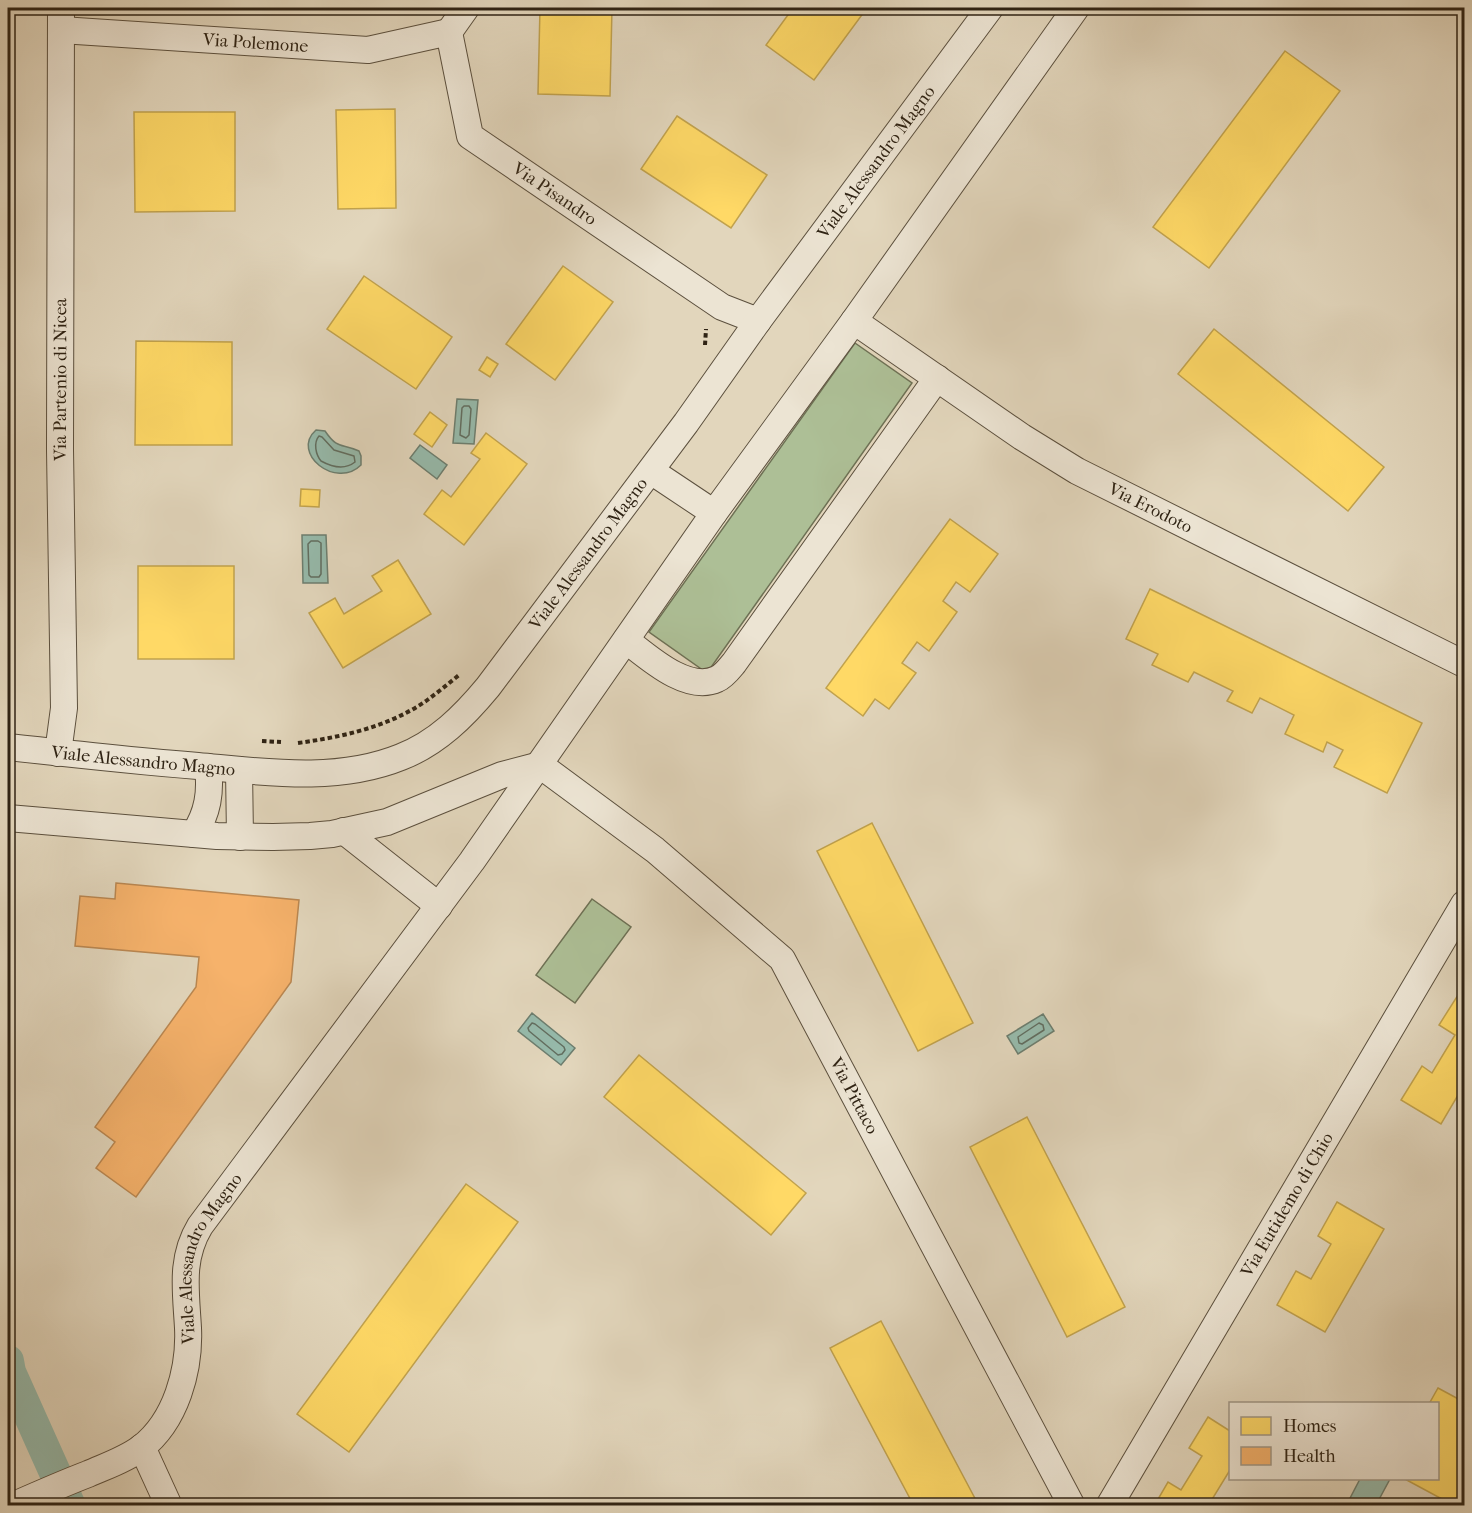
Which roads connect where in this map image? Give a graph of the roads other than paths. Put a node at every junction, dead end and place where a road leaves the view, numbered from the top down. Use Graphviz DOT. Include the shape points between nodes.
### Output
graph roads {
  1 [pos="466,8"];
  2 [pos="990,8"];
  3 [pos="1076,8"];
  4 [pos="61,19"];
  5 [pos="450,32"];
  6 [pos="758,321"];
  7 [pos="854,321"];
  8 [pos="937,378"];
  9 [pos="651,471"];
  10 [pos="714,513"];
  11 [pos="626,640"];
  12 [pos="1464,664"];
  13 [pos="20,749"];
  14 [pos="58,753"];
  15 [pos="540,765"];
  16 [pos="208,767"];
  17 [pos="239,770"];
  18 [pos="18,819"];
  19 [pos="344,831"];
  20 [pos="194,834"];
  21 [pos="240,837"];
  22 [pos="1464,904"];
  23 [pos="439,906"];
  24 [pos="142,1447"];
  25 [pos="22,1501"];
  26 [pos="169,1506"];
  27 [pos="1072,1506"];
  28 [pos="1109,1506"];
  1 -- 5 [label="street"];
  2 -- 6 [label="street, Viale Alessandro Magno"];
  3 -- 7 [label="street, Viale Alessandro Magno"];
  4 -- 5 [label="street, Via Polemone" via="368,50"];
  4 -- 14 [label="street, Via Partenio di Nicea" via="64,708"];
  5 -- 6 [label="street, Via Pisandro" via="470,136 722,307"];
  6 -- 9 [label="street, Viale Alessandro Magno"];
  7 -- 8 [label="street, Via Erodoto"];
  7 -- 10 [label="street, Viale Alessandro Magno"];
  8 -- 11 [label="street" via="723,675 708,681 685,678"];
  8 -- 12 [label="street, Via Erodoto" via="1077,471"];
  9 -- 10 [label="street"];
  9 -- 17 [label="street, Viale Alessandro Magno" via="488,687 437,737 394,760 351,770 305,774"];
  10 -- 11 [label="street, Viale Alessandro Magno"];
  11 -- 15 [label="street, Viale Alessandro Magno"];
  13 -- 14 [label="street, Viale Alessandro Magno"];
  14 -- 16 [label="street, Viale Alessandro Magno"];
  15 -- 19 [label="street" via="502,775 387,822"];
  15 -- 23 [label="street, Viale Alessandro Magno"];
  15 -- 27 [label="street, Via Pittaco" via="655,850 782,959"];
  16 -- 17 [label="street, Viale Alessandro Magno"];
  16 -- 20 [label="street" via="208,803"];
  17 -- 21 [label="street"];
  18 -- 20 [label="street"];
  19 -- 21 [label="street" via="295,837"];
  19 -- 23 [label="street"];
  20 -- 21 [label="street"];
  22 -- 28 [label="street, Via Eutidemo di Chio"];
  23 -- 24 [label="street, Viale Alessandro Magno" via="194,1235 185,1270 188,1342 184,1372 170,1412"];
  24 -- 25 [label="street, Viale Alessandro Magno"];
  24 -- 26 [label="street"];
}
